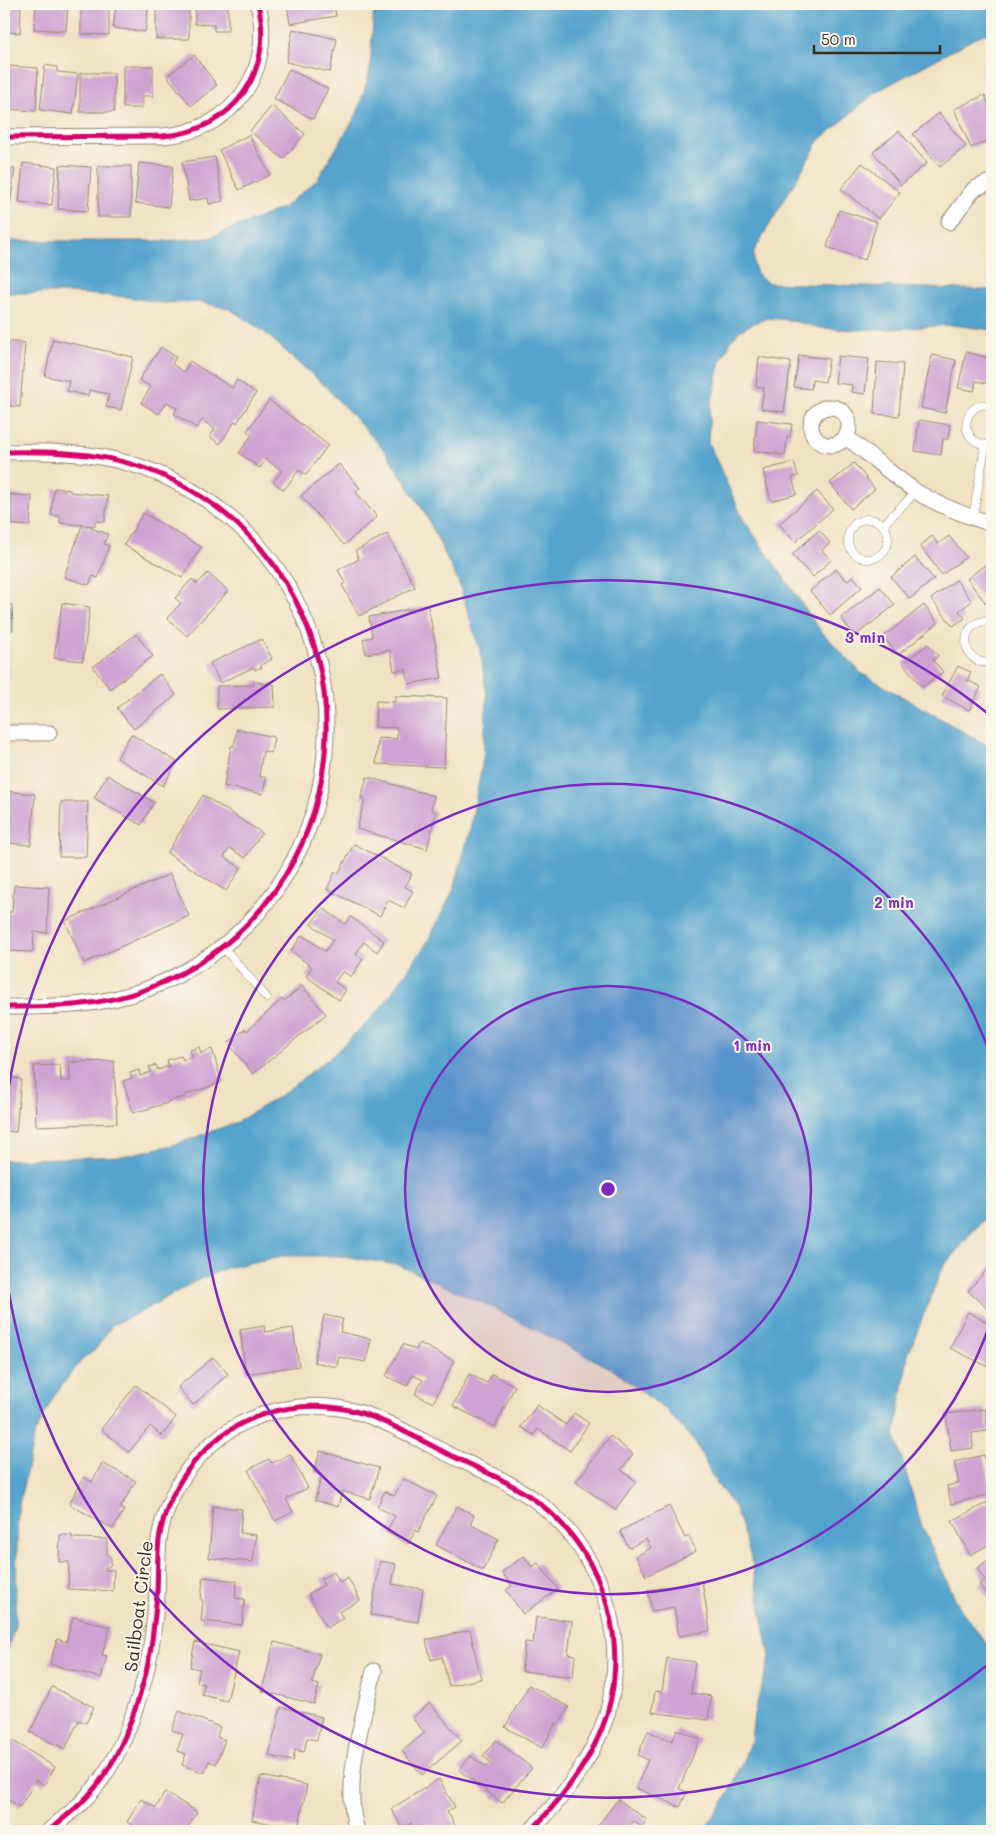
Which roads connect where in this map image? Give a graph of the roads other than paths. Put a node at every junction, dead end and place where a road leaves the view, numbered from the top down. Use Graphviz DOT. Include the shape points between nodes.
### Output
graph roads {
  1 [pos="258,4"];
  2 [pos="4,137"];
  3 [pos="992,181"];
  4 [pos="949,222"];
  5 [pos="992,405"];
  6 [pos="846,437"];
  7 [pos="989,446"];
  8 [pos="4,452"];
  9 [pos="917,491"];
  10 [pos="973,518"];
  11 [pos="992,524"];
  12 [pos="882,525"];
  13 [pos="992,621"];
  14 [pos="992,662"];
  15 [pos="4,733"];
  16 [pos="49,733"];
  17 [pos="222,946"];
  18 [pos="268,998"];
  19 [pos="4,1007"];
  20 [pos="374,1671"];
  21 [pos="49,1831"];
  22 [pos="357,1831"];
  23 [pos="531,1831"];
  1 -- 2 [label="street" via="263,41 253,78 240,99 211,123 188,133 163,136"];
  3 -- 4 [label="street" via="974,189"];
  5 -- 7 [label="lane" via="977,407 966,423 973,441"];
  6 -- 9 [label="street"];
  7 -- 10 [label="lane"];
  8 -- 17 [label="street" via="60,451 97,455 160,474 182,485 214,505 254,542 282,577 300,610 314,644 326,705 326,755 320,792 309,827 284,877 258,912"];
  9 -- 10 [label="street"];
  9 -- 12 [label="lane"];
  10 -- 11 [label="street"];
  12 -- 12 [label="lane" via="870,519 857,522 848,539 853,552 864,559 882,553 888,542"];
  13 -- 14 [label="lane" via="984,620 972,627 966,640 966,647 974,659"];
  15 -- 16 [label="street"];
  17 -- 18 [label="lane"];
  17 -- 19 [label="street" via="181,974 124,997 62,1007"];
  20 -- 22 [label="street" via="352,1776 351,1800"];
  21 -- 23 [label="street, Sailboat Circle" via="83,1802 99,1783 125,1735 151,1644 159,1541 164,1517 186,1472 202,1453 241,1423 288,1408 313,1406 338,1408 368,1416 516,1488 560,1521 586,1554 608,1605 615,1646 610,1702 591,1754"];
}
